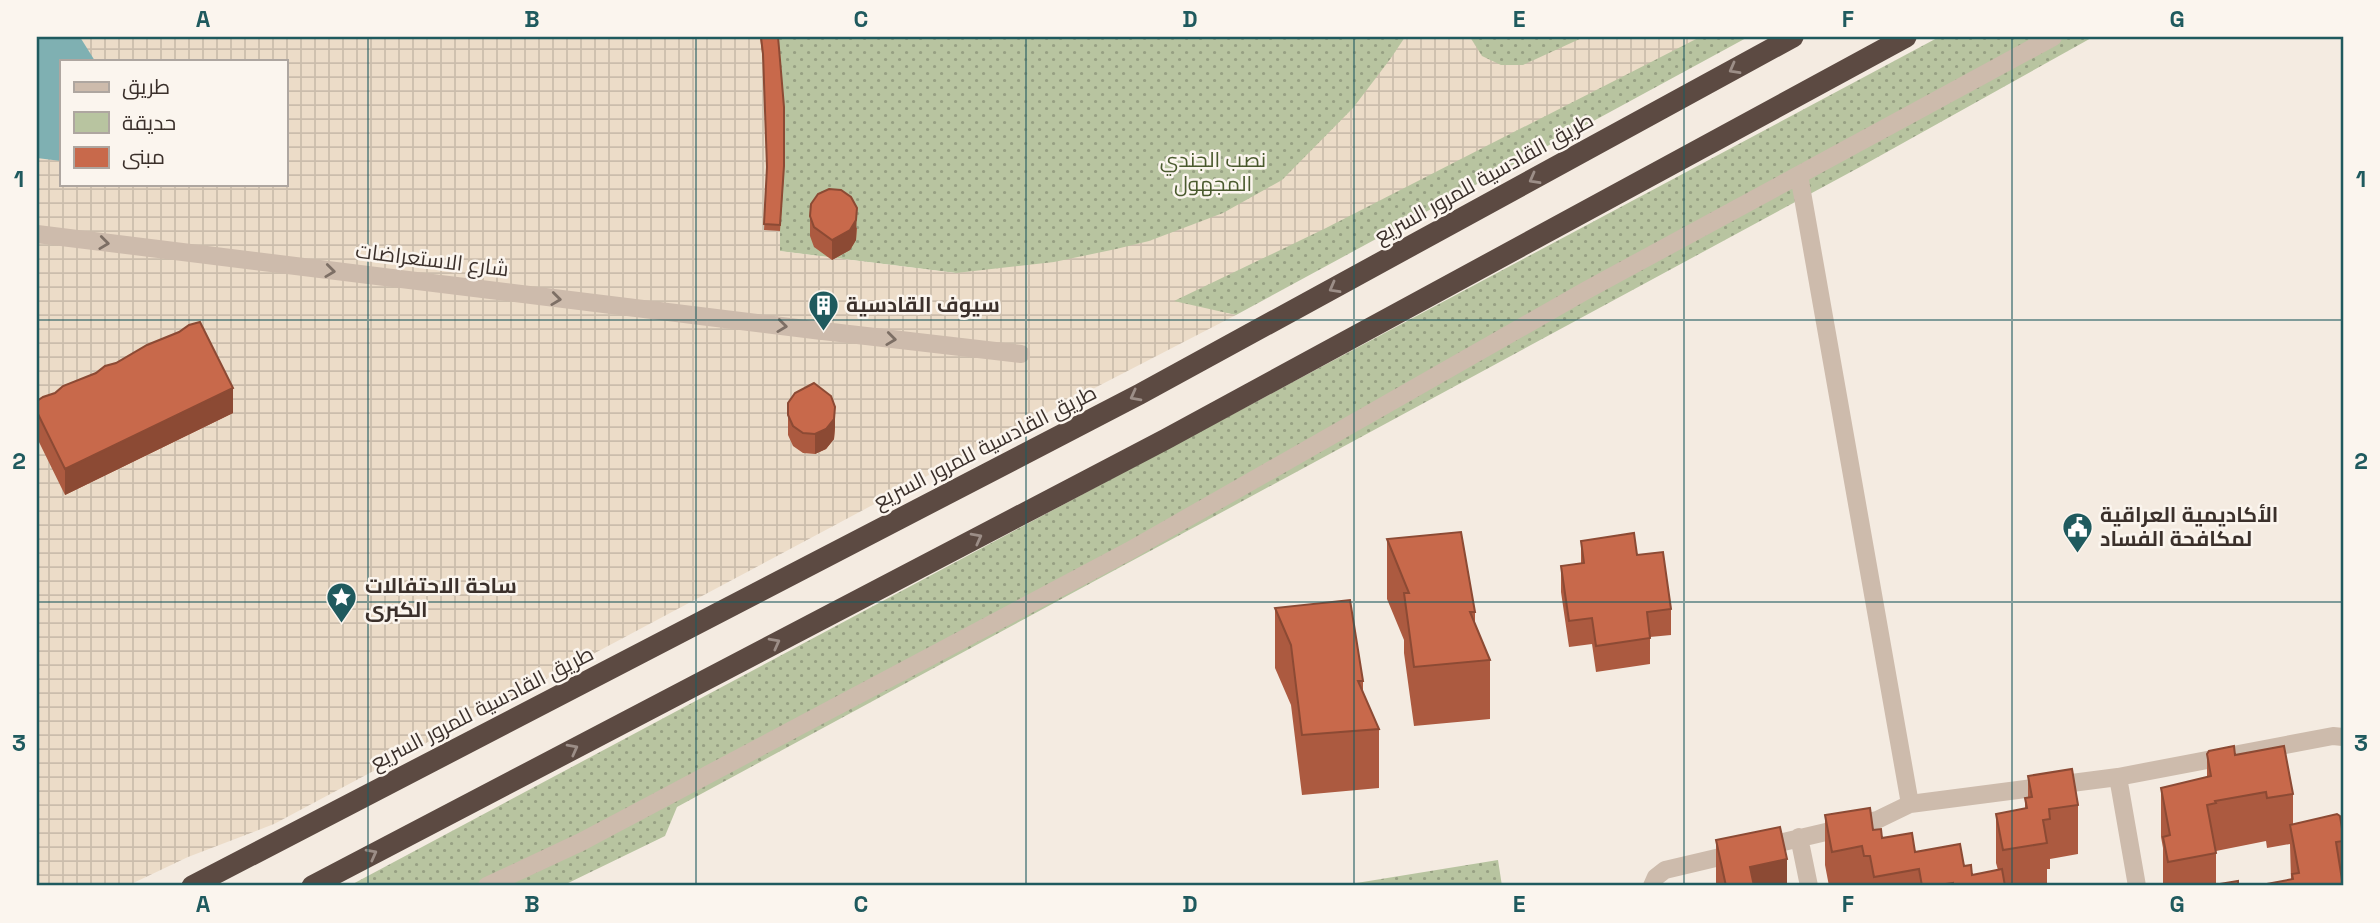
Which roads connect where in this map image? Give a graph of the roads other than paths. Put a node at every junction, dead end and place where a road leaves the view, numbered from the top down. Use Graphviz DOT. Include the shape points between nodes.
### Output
graph roads {
  1 [pos="1793,37"];
  2 [pos="1906,37"];
  3 [pos="2053,37"];
  4 [pos="1799,174"];
  5 [pos="37,234"];
  6 [pos="1021,354"];
  7 [pos="2343,737"];
  8 [pos="2118,777"];
  9 [pos="1910,804"];
  10 [pos="1799,837"];
  11 [pos="192,886"];
  12 [pos="312,886"];
  13 [pos="487,886"];
  14 [pos="1652,886"];
  15 [pos="1809,886"];
  16 [pos="2137,886"];
  1 -- 11 [label="highway, طريق القادسية للمرور السريع, one-way" via="1140,394"];
  12 -- 2 [label="highway, one-way" via="1166,439"];
  3 -- 4 [label="street"];
  4 -- 9 [label="street"];
  4 -- 13 [label="street" via="1129,551 581,842"];
  5 -- 6 [label="street, شارع الاستعراضات, one-way"];
  7 -- 8 [label="street"];
  8 -- 9 [label="street"];
  8 -- 16 [label="street"];
  9 -- 10 [label="street" via="1877,820"];
  10 -- 14 [label="street" via="1665,870"];
  10 -- 15 [label="street"];
}
